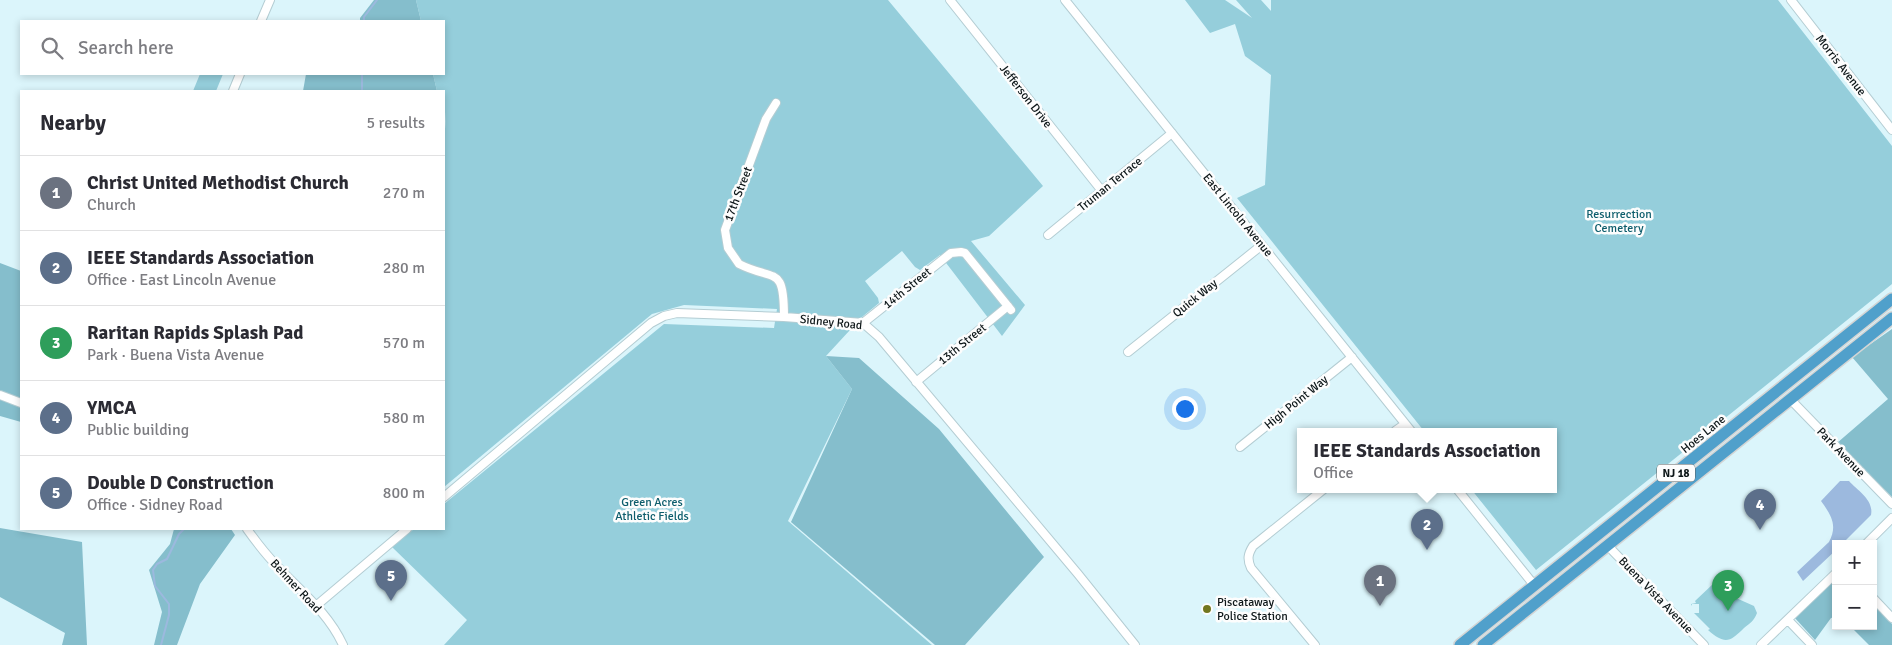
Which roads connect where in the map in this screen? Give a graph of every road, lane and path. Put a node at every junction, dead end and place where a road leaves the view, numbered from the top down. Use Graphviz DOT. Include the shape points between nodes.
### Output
graph roads {
  1 [pos="270,0"];
  2 [pos="950,0"];
  3 [pos="1065,0"];
  4 [pos="1791,0"];
  5 [pos="261,20"];
  6 [pos="240,75"];
  7 [pos="233,90"];
  8 [pos="776,103"];
  9 [pos="1892,130"];
  10 [pos="1172,133"];
  11 [pos="1102,191"];
  12 [pos="1048,235"];
  13 [pos="1262,245"];
  14 [pos="1892,300"];
  15 [pos="1009,308"];
  16 [pos="784,317"];
  17 [pos="1892,318"];
  18 [pos="863,323"];
  19 [pos="1128,352"];
  20 [pos="1352,357"];
  21 [pos="916,382"];
  22 [pos="0,395"];
  23 [pos="1790,399"];
  24 [pos="20,403"];
  25 [pos="1405,424"];
  26 [pos="1399,428"];
  27 [pos="1408,428"];
  28 [pos="1240,447"];
  29 [pos="1319,493"];
  30 [pos="1460,493"];
  31 [pos="445,496"];
  32 [pos="1892,504"];
  33 [pos="1892,518"];
  34 [pos="248,530"];
  35 [pos="406,530"];
  36 [pos="1870,540"];
  37 [pos="1608,546"];
  38 [pos="1832,577"];
  39 [pos="1534,585"];
  40 [pos="1877,602"];
  41 [pos="316,605"];
  42 [pos="1892,618"];
  43 [pos="1788,620"];
  44 [pos="343,645"];
  45 [pos="1134,645"];
  46 [pos="1315,645"];
  47 [pos="1460,645"];
  48 [pos="1483,645"];
  49 [pos="1704,645"];
  50 [pos="1761,645"];
  51 [pos="1812,645"];
  1 -- 5 [label="street"];
  2 -- 11 [label="street, Jefferson Drive"];
  3 -- 10 [label="street, East Lincoln Avenue"];
  4 -- 9 [label="street, Morris Avenue"];
  6 -- 7 [label="street"];
  8 -- 16 [label="street, 17th Street" via="766,119 725,230 728,248 739,264 769,274 780,282"];
  10 -- 11 [label="street, Truman Terrace"];
  10 -- 13 [label="street, East Lincoln Avenue"];
  11 -- 12 [label="street, Truman Terrace"];
  13 -- 19 [label="street, Quick Way"];
  13 -- 20 [label="street, East Lincoln Avenue"];
  14 -- 39 [label="highway, Hoes Lane / NJ 18"];
  15 -- 18 [label="street, 14th Street" via="965,253 951,252"];
  15 -- 21 [label="street, 13th Street"];
  16 -- 18 [label="street, Sidney Road"];
  16 -- 31 [label="street, Sidney Road" via="677,313 664,316 651,323"];
  17 -- 23 [label="highway, NJ 18"];
  18 -- 21 [label="street, Sidney Road" via="879,337"];
  20 -- 25 [label="street, East Lincoln Avenue"];
  20 -- 28 [label="street, High Point Way"];
  21 -- 45 [label="street, Sidney Road"];
  22 -- 24 [label="street"];
  23 -- 32 [label="street, Park Avenue"];
  23 -- 37 [label="highway, NJ 18"];
  25 -- 26 [label="street"];
  25 -- 27 [label="street, East Lincoln Avenue"];
  29 -- 46 [label="street" via="1253,546 1248,561"];
  30 -- 39 [label="street"];
  33 -- 36 [label="street"];
  34 -- 41 [label="street, Behmer Road" via="277,566"];
  35 -- 41 [label="street"];
  37 -- 48 [label="highway, NJ 18"];
  37 -- 49 [label="street, Buena Vista Avenue"];
  38 -- 43 [label="street"];
  39 -- 47 [label="highway, Hoes Lane / NJ 18"];
  40 -- 42 [label="street"];
  41 -- 44 [label="street, Behmer Road"];
  43 -- 50 [label="street"];
  43 -- 51 [label="street"];
}
